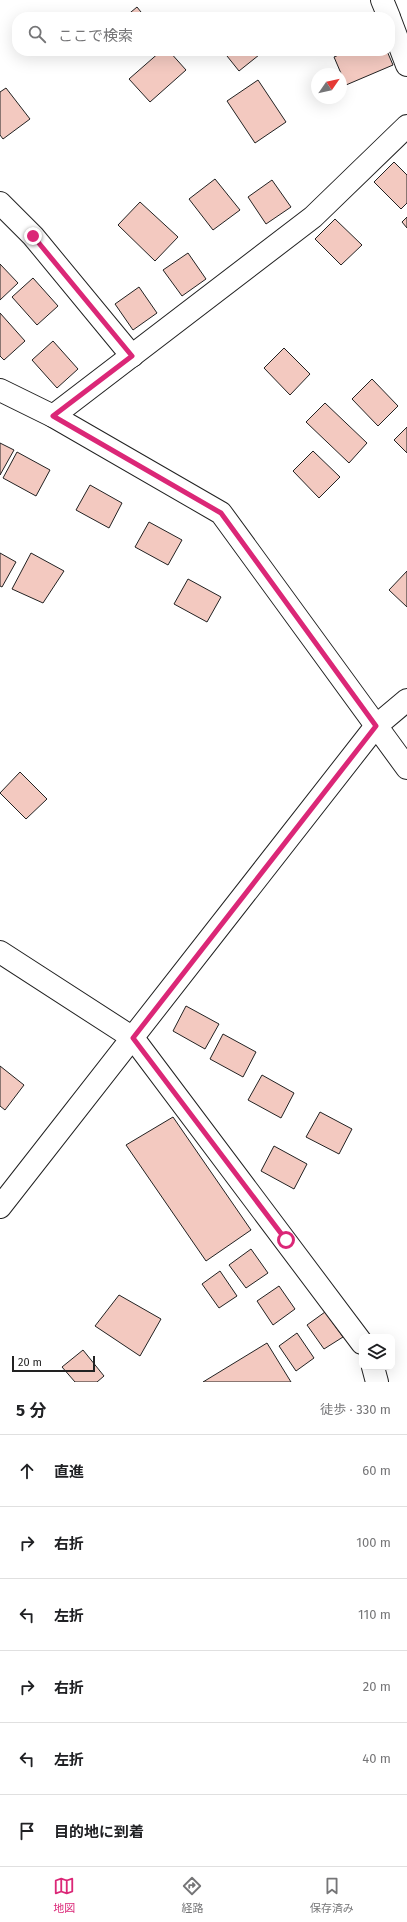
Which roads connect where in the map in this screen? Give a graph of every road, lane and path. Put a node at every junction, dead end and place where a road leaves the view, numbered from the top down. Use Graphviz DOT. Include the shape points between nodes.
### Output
graph roads {
  1 [pos="382,0"];
  2 [pos="387,12"];
  3 [pos="395,33"];
  4 [pos="407,65"];
  5 [pos="407,126"];
  6 [pos="1,206"];
  7 [pos="132,356"];
  8 [pos="0,390"];
  9 [pos="53,416"];
  10 [pos="407,700"];
  11 [pos="376,726"];
  12 [pos="407,768"];
  13 [pos="0,952"];
  14 [pos="133,1038"];
  15 [pos="0,1207"];
  16 [pos="359,1338"];
  17 [pos="374,1370"];
  18 [pos="377,1382"];
  1 -- 2 [label="street"];
  3 -- 4 [label="street"];
  5 -- 7 [label="street" via="313,217"];
  6 -- 7 [label="street" via="33,236"];
  7 -- 9 [label="street"];
  8 -- 9 [label="street"];
  9 -- 11 [label="street" via="221,513"];
  10 -- 11 [label="street"];
  11 -- 12 [label="street"];
  11 -- 14 [label="street"];
  13 -- 14 [label="street"];
  14 -- 15 [label="street"];
  14 -- 16 [label="street"];
  17 -- 18 [label="street"];
}
